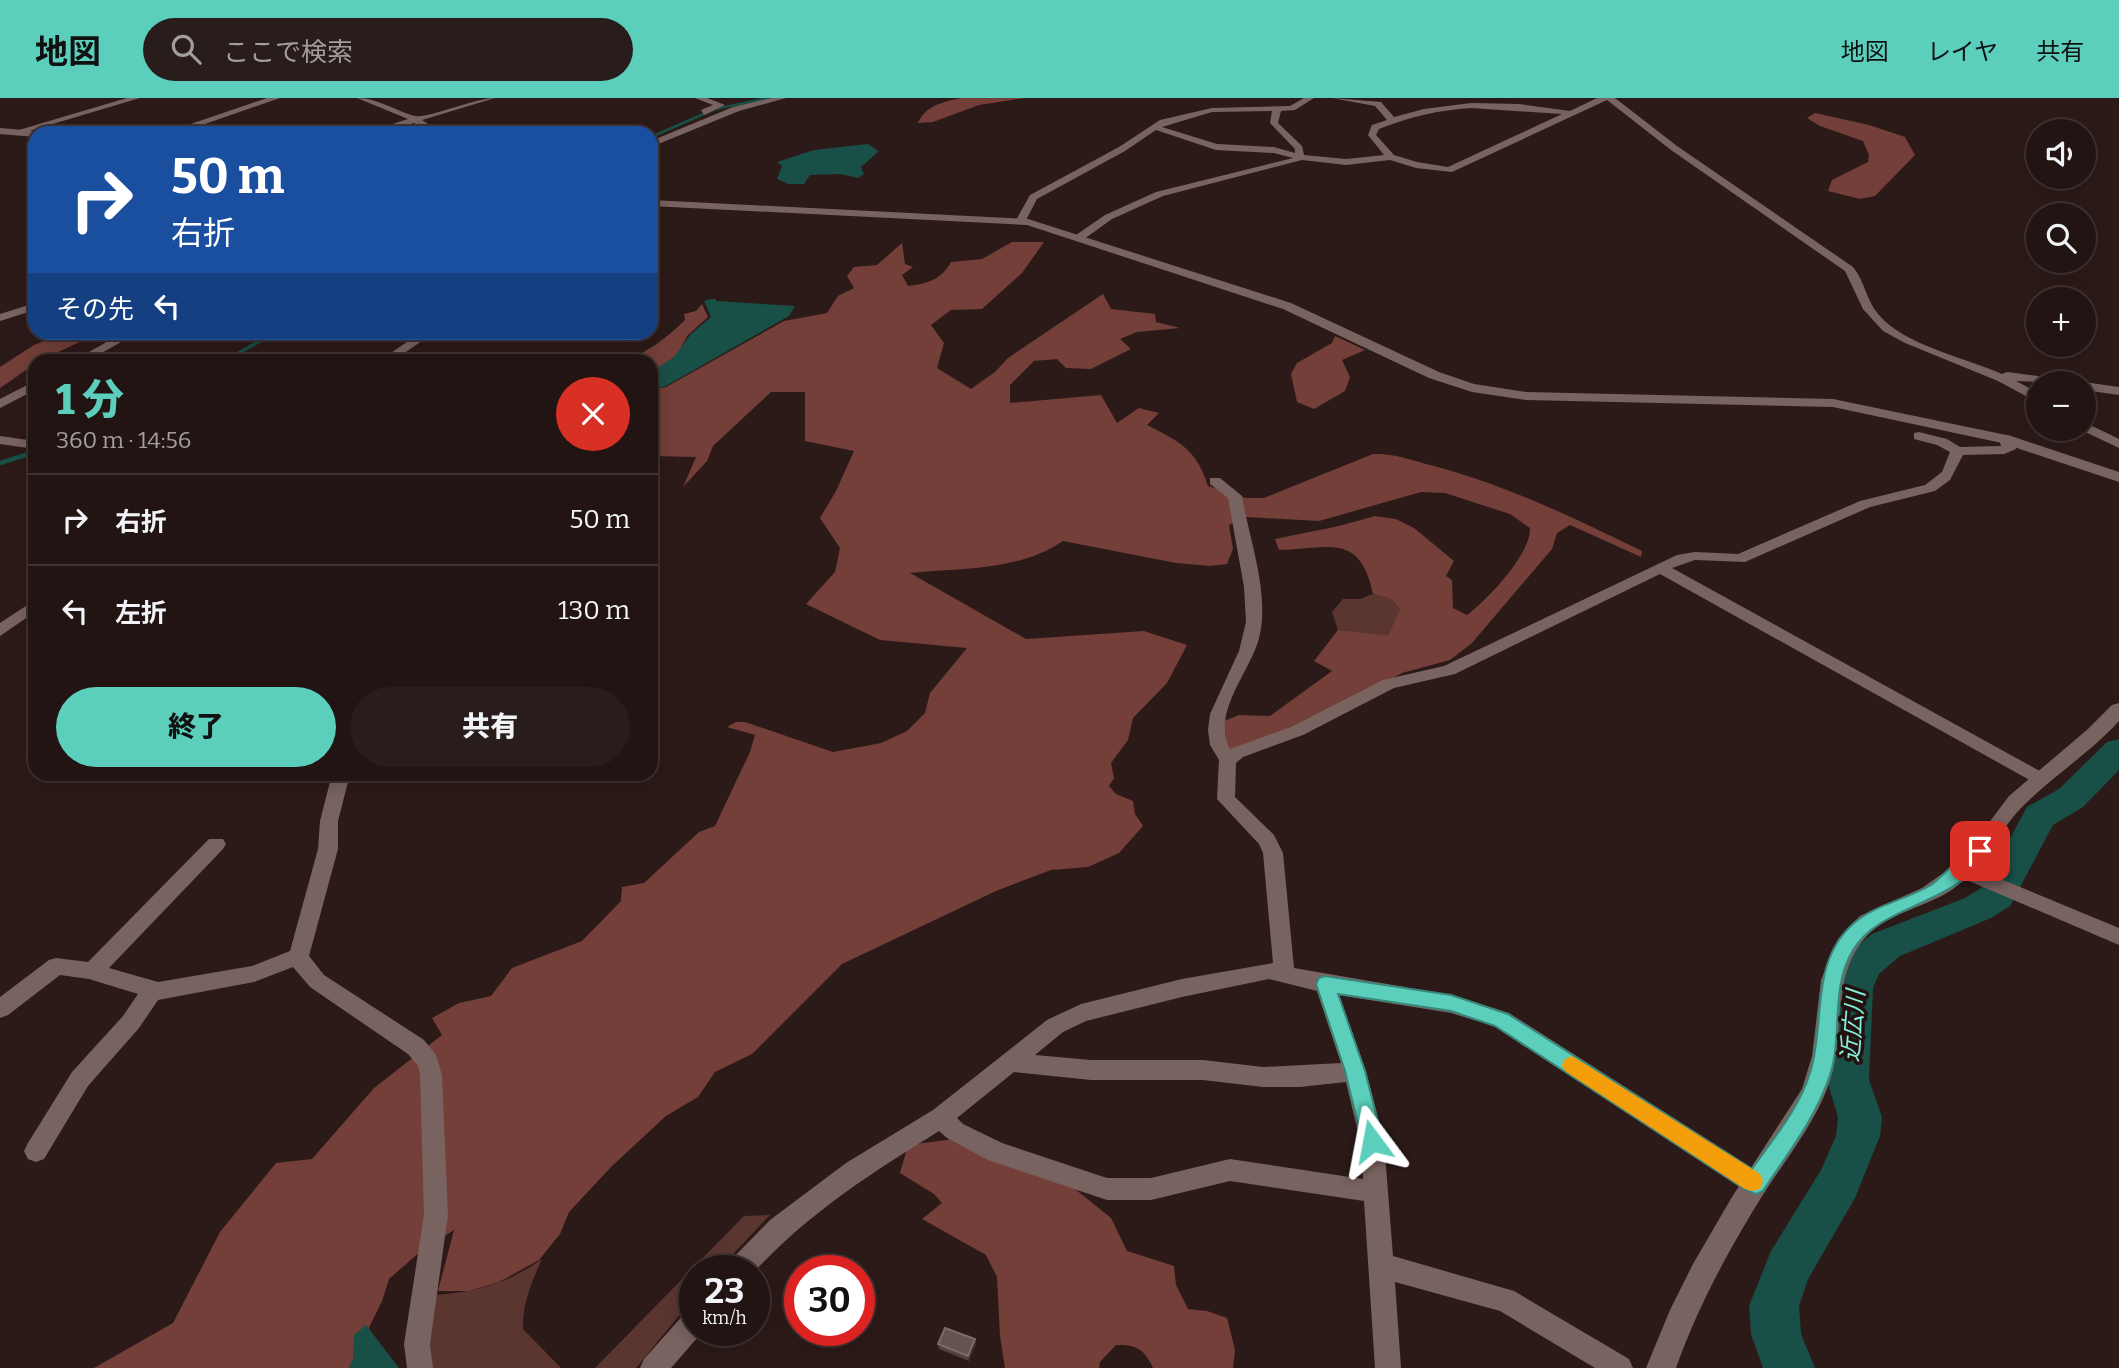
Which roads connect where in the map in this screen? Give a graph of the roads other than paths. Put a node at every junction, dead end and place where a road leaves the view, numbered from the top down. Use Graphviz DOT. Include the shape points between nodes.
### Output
graph roads {
  1 [pos="136,98"];
  2 [pos="276,98"];
  3 [pos="361,98"];
  4 [pos="491,98"];
  5 [pos="699,98"];
  6 [pos="782,98"];
  7 [pos="1210,98"];
  8 [pos="1310,98"];
  9 [pos="1336,98"];
  10 [pos="1604,98"];
  11 [pos="1610,98"];
  12 [pos="1277,109"];
  13 [pos="1212,110"];
  14 [pos="1570,113"];
  15 [pos="414,119"];
  16 [pos="1392,120"];
  17 [pos="37,126"];
  18 [pos="190,126"];
  19 [pos="392,126"];
  20 [pos="426,126"];
  21 [pos="1157,128"];
  22 [pos="28,129"];
  23 [pos="658,130"];
  24 [pos="0,131"];
  25 [pos="16,132"];
  26 [pos="28,133"];
  27 [pos="658,141"];
  28 [pos="1391,157"];
  29 [pos="1300,158"];
  30 [pos="658,203"];
  31 [pos="1021,220"];
  32 [pos="1080,237"];
  33 [pos="28,308"];
  34 [pos="0,318"];
  35 [pos="119,340"];
  36 [pos="418,340"];
  37 [pos="93,354"];
  38 [pos="396,354"];
  39 [pos="1990,373"];
  40 [pos="2026,378"];
  41 [pos="2096,388"];
  42 [pos="28,389"];
  43 [pos="2026,391"];
  44 [pos="2119,391"];
  45 [pos="0,404"];
  46 [pos="2096,432"];
  47 [pos="1919,436"];
  48 [pos="2006,439"];
  49 [pos="0,440"];
  50 [pos="28,444"];
  51 [pos="2119,444"];
  52 [pos="1957,451"];
  53 [pos="2119,477"];
  54 [pos="1215,481"];
  55 [pos="1662,569"];
  56 [pos="28,610"];
  57 [pos="0,631"];
  58 [pos="2119,709"];
  59 [pos="1228,760"];
  60 [pos="2040,779"];
  61 [pos="339,781"];
  62 [pos="216,845"];
  63 [pos="1971,874"];
  64 [pos="2119,937"];
  65 [pos="298,956"];
  66 [pos="92,972"];
  67 [pos="1284,974"];
  68 [pos="1325,984"];
  69 [pos="152,991"];
  70 [pos="0,1009"];
  71 [pos="1009,1062"];
  72 [pos="1355,1071"];
  73 [pos="941,1117"];
  74 [pos="36,1151"];
  75 [pos="1756,1184"];
  76 [pos="1377,1192"];
  77 [pos="753,1255"];
  78 [pos="1383,1266"];
  79 [pos="679,1339"];
  80 [pos="420,1368"];
  81 [pos="653,1368"];
  82 [pos="1388,1368"];
  83 [pos="1620,1368"];
  84 [pos="1661,1368"];
  1 -- 17 [label="street"];
  2 -- 18 [label="street"];
  3 -- 15 [label="street"];
  4 -- 15 [label="street"];
  5 -- 23 [label="street" via="721,104"];
  6 -- 27 [label="street" via="736,109"];
  7 -- 13 [label="street"];
  8 -- 12 [label="street" via="1296,107"];
  9 -- 16 [label="street" via="1378,104"];
  10 -- 14 [label="street"];
  11 -- 39 [label="street" via="1674,148 1849,268 1867,308 1886,328"];
  12 -- 13 [label="street"];
  12 -- 29 [label="street" via="1273,121 1299,148"];
  13 -- 21 [label="street" via="1163,122"];
  14 -- 16 [label="street" via="1465,104"];
  14 -- 28 [label="street" via="1452,170"];
  15 -- 19 [label="street"];
  15 -- 20 [label="street"];
  16 -- 28 [label="street" via="1375,127 1371,135"];
  21 -- 29 [label="street" via="1216,147 1281,151"];
  21 -- 31 [label="street" via="1033,197"];
  22 -- 25 [label="street"];
  24 -- 25 [label="street"];
  25 -- 26 [label="street"];
  28 -- 29 [label="street" via="1340,163"];
  29 -- 32 [label="street" via="1272,169 1180,188 1110,214"];
  30 -- 31 [label="street"];
  31 -- 32 [label="street"];
  32 -- 48 [label="street" via="1287,306 1434,376 1472,388 1526,396 1819,402"];
  33 -- 34 [label="street"];
  35 -- 37 [label="street"];
  36 -- 38 [label="street"];
  39 -- 40 [label="street"];
  39 -- 43 [label="street"];
  41 -- 44 [label="street"];
  42 -- 45 [label="street"];
  46 -- 51 [label="street"];
  47 -- 52 [label="street"];
  48 -- 52 [label="street" via="2009,449"];
  48 -- 53 [label="street"];
  49 -- 50 [label="street"];
  52 -- 55 [label="street" via="1950,473 1930,488 1865,504 1740,559 1689,556"];
  54 -- 59 [label="street" via="1235,496 1254,607 1253,633 1216,724 1216,741"];
  55 -- 59 [label="street" via="1449,670 1389,684"];
  55 -- 60 [label="street"];
  56 -- 57 [label="street"];
  58 -- 60 [label="street"];
  59 -- 67 [label="street" via="1226,799 1272,846"];
  60 -- 63 [label="street" via="2013,803 1980,851"];
  61 -- 65 [label="street" via="329,821 328,849"];
  62 -- 66 [label="street"];
  63 -- 64 [label="street"];
  63 -- 75 [label="street" via="1881,914 1847,944 1830,985 1827,1046 1820,1075 1807,1105"];
  65 -- 69 [label="street" via="240,977"];
  65 -- 80 [label="street" via="317,981 416,1047 428,1062 436,1215 417,1344"];
  66 -- 69 [label="street"];
  66 -- 70 [label="street" via="55,967"];
  67 -- 68 [label="street"];
  67 -- 71 [label="street" via="1259,971 1081,1013 1055,1026"];
  68 -- 72 [label="street"];
  68 -- 75 [label="street" via="1451,1003 1501,1019"];
  69 -- 74 [label="street" via="80,1079"];
  71 -- 72 [label="street" via="1263,1077"];
  71 -- 73 [label="street"];
  72 -- 76 [label="street" via="1372,1141"];
  73 -- 76 [label="street" via="956,1131 996,1152 1107,1189 1151,1189 1230,1170"];
  73 -- 77 [label="street" via="854,1171 779,1228"];
  75 -- 84 [label="street" via="1687,1304"];
  76 -- 78 [label="street"];
  78 -- 82 [label="street"];
  78 -- 83 [label="street" via="1505,1300"];
  79 -- 81 [label="street"];
}
